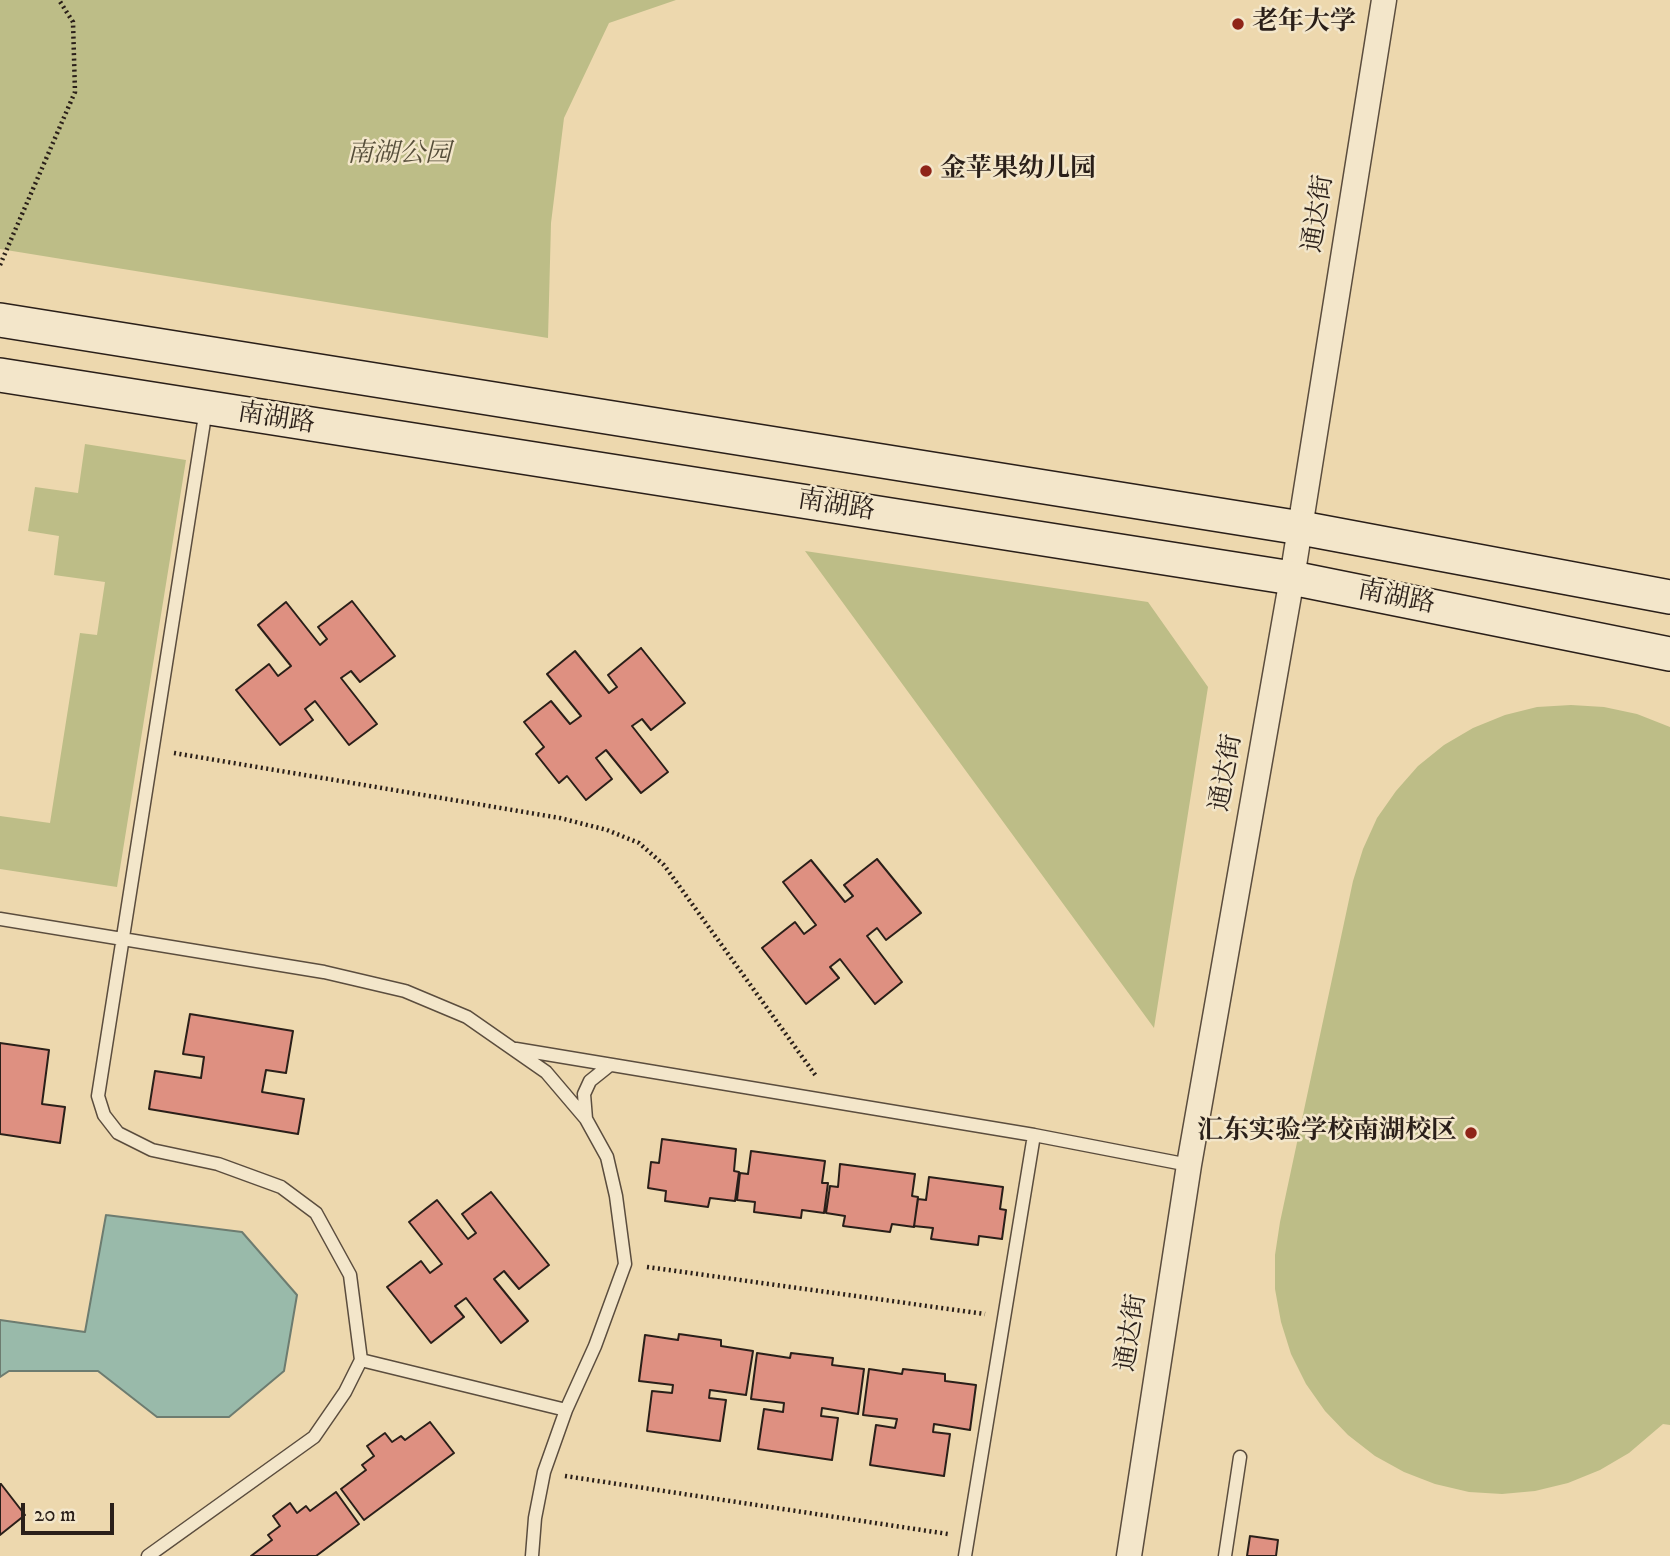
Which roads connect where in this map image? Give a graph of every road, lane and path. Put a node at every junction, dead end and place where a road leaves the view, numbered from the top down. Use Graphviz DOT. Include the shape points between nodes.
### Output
graph roads {
  1 [pos="59,0"];
  2 [pos="1384,0"];
  3 [pos="0,265"];
  4 [pos="0,320"];
  5 [pos="0,375"];
  6 [pos="206,409"];
  7 [pos="1301,528"];
  8 [pos="1293,578"];
  9 [pos="1670,597"];
  10 [pos="1670,654"];
  11 [pos="152,749"];
  12 [pos="0,919"];
  13 [pos="121,940"];
  14 [pos="512,1048"];
  15 [pos="610,1065"];
  16 [pos="836,1103"];
  17 [pos="586,1119"];
  18 [pos="1034,1135"];
  19 [pos="1189,1165"];
  20 [pos="625,1264"];
  21 [pos="1004,1317"];
  22 [pos="361,1360"];
  23 [pos="566,1410"];
  24 [pos="1240,1457"];
  25 [pos="544,1472"];
  26 [pos="968,1538"];
  27 [pos="148,1556"];
  28 [pos="531,1556"];
  29 [pos="965,1556"];
  30 [pos="1129,1556"];
  31 [pos="1225,1556"];
  1 -- 3 [label="path" via="73,22 75,92"];
  2 -- 7 [label="street, 通达街"];
  4 -- 7 [label="main road, 南湖路"];
  5 -- 6 [label="main road, 南湖路"];
  6 -- 8 [label="main road, 南湖路"];
  6 -- 11 [label="lane"];
  7 -- 8 [label="street, 通达街"];
  7 -- 9 [label="main road, 南湖路"];
  8 -- 10 [label="main road, 南湖路"];
  8 -- 19 [label="street, 通达街"];
  11 -- 13 [label="lane"];
  11 -- 16 [label="path" via="560,818 639,843 664,865"];
  12 -- 13 [label="lane"];
  13 -- 14 [label="lane" via="324,972 405,991 467,1017"];
  13 -- 22 [label="lane" via="98,1096 104,1115 118,1133 152,1150 218,1164 281,1187 316,1213 350,1275"];
  14 -- 15 [label="lane"];
  14 -- 17 [label="lane" via="546,1072"];
  15 -- 16 [label="lane"];
  15 -- 17 [label="lane" via="590,1081 584,1094"];
  16 -- 18 [label="lane"];
  17 -- 20 [label="lane" via="607,1157"];
  18 -- 19 [label="lane"];
  18 -- 21 [label="lane"];
  19 -- 30 [label="street, 通达街"];
  20 -- 21 [label="path"];
  20 -- 23 [label="lane"];
  21 -- 26 [label="lane"];
  22 -- 23 [label="lane"];
  22 -- 27 [label="lane" via="314,1437"];
  23 -- 25 [label="lane"];
  24 -- 31 [label="lane"];
  25 -- 26 [label="path"];
  25 -- 28 [label="lane"];
  26 -- 29 [label="lane"];
}
